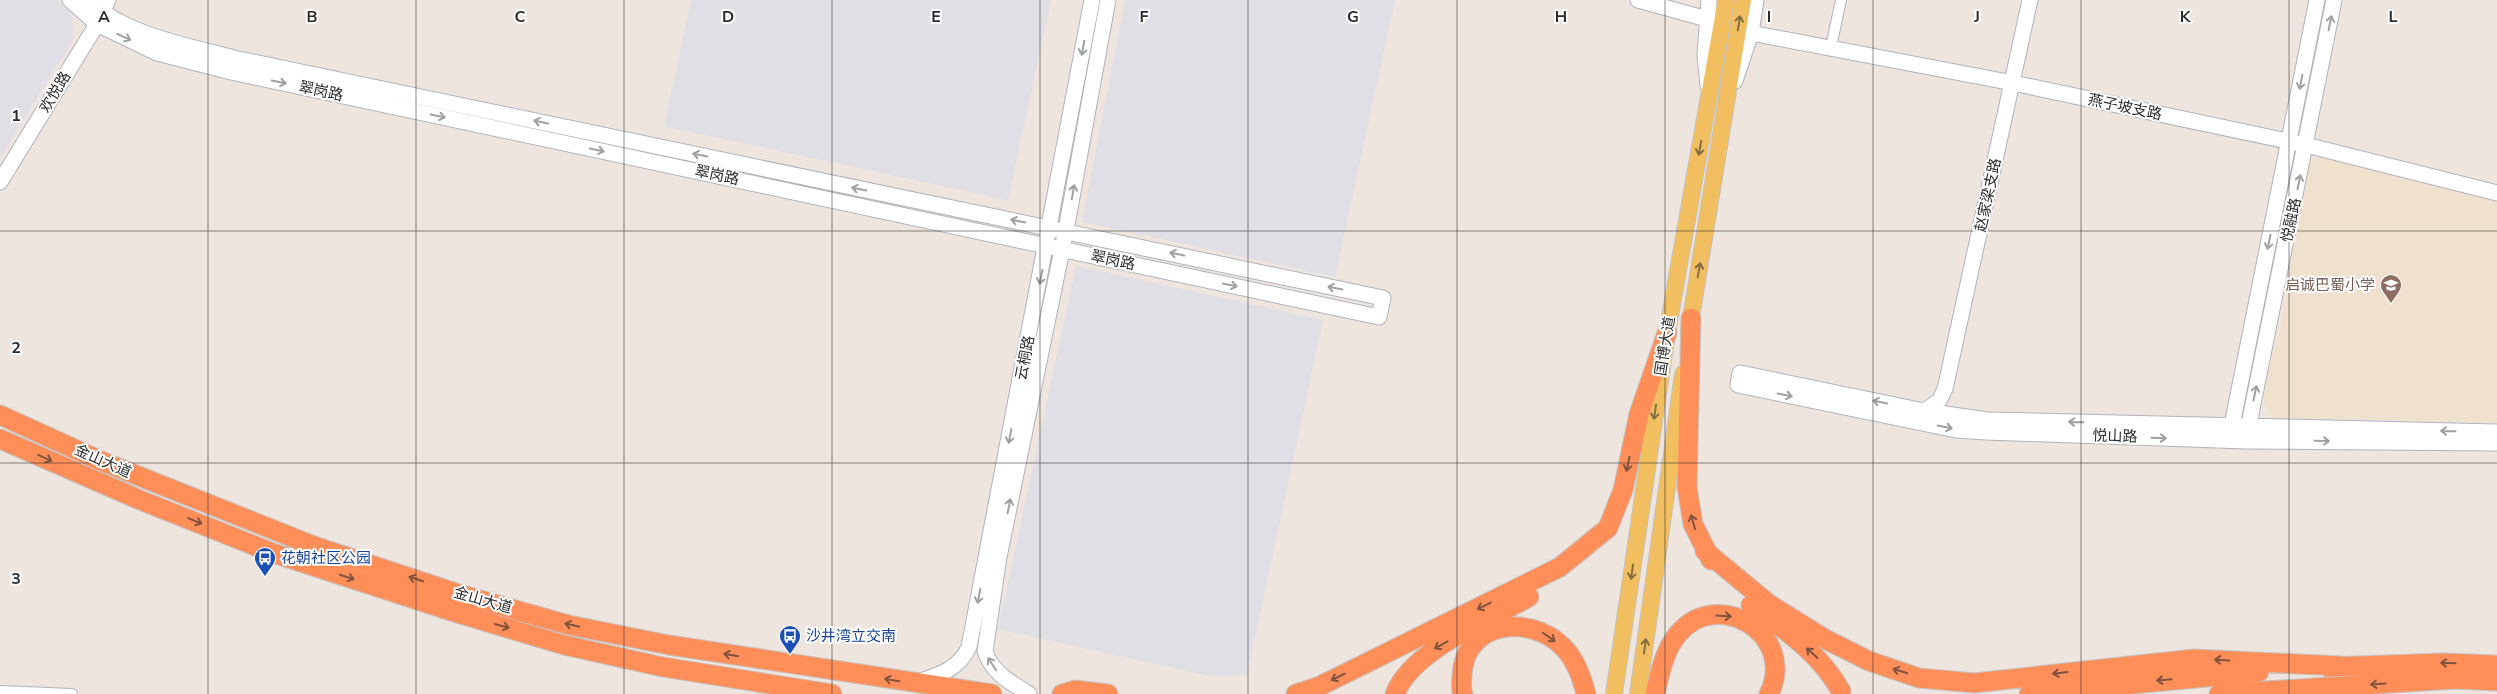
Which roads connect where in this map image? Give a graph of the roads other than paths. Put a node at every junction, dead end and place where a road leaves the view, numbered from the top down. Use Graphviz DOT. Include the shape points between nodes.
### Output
graph roads {
  1 [pos="70,0"];
  2 [pos="87,0"];
  3 [pos="1092,0"];
  4 [pos="1108,0"];
  5 [pos="1638,0"];
  6 [pos="1709,0"];
  7 [pos="1726,0"];
  8 [pos="1743,0"];
  9 [pos="1756,0"];
  10 [pos="1842,0"];
  11 [pos="2030,0"];
  12 [pos="2317,0"];
  13 [pos="2334,0"];
  14 [pos="102,13"];
  15 [pos="1707,19"];
  16 [pos="1751,33"];
  17 [pos="1831,48"];
  18 [pos="2012,83"];
  19 [pos="1709,100"];
  20 [pos="1727,106"];
  21 [pos="2290,142"];
  22 [pos="2306,145"];
  23 [pos="0,182"];
  24 [pos="2497,193"];
  25 [pos="1050,227"];
  26 [pos="1066,230"];
  27 [pos="1047,245"];
  28 [pos="1062,249"];
  29 [pos="1691,318"];
  30 [pos="1667,333"];
  31 [pos="1945,389"];
  32 [pos="1924,411"];
  33 [pos="0,413"];
  34 [pos="1958,416"];
  35 [pos="2497,432"];
  36 [pos="2230,433"];
  37 [pos="2247,433"];
  38 [pos="0,440"];
  39 [pos="2497,443"];
  40 [pos="1608,528"];
  41 [pos="1705,551"];
  42 [pos="2497,665"];
  43 [pos="2341,666"];
  44 [pos="2497,681"];
  45 [pos="914,683"];
  46 [pos="1397,688"];
  47 [pos="0,691"];
  48 [pos="1841,691"];
  49 [pos="72,694"];
  50 [pos="832,694"];
  51 [pos="992,694"];
  52 [pos="1029,694"];
  53 [pos="1062,694"];
  54 [pos="1108,694"];
  55 [pos="1296,694"];
  56 [pos="1463,694"];
  57 [pos="1586,694"];
  58 [pos="1614,694"];
  59 [pos="1638,694"];
  60 [pos="1655,694"];
  61 [pos="1770,694"];
  62 [pos="2029,694"];
  63 [pos="2218,694"];
  1 -- 14 [label="main road, 翠岗路"];
  2 -- 14 [label="main road, 翠岗路"];
  3 -- 25 [label="main road, 云桐路, one-way"];
  26 -- 4 [label="main road, 云桐路, one-way"];
  5 -- 15 [label="main road"];
  6 -- 15 [label="main road"];
  7 -- 19 [label="main road, 国博大道"];
  20 -- 8 [label="main road, 国博大道, one-way"];
  9 -- 16 [label="main road"];
  10 -- 17 [label="street"];
  11 -- 18 [label="main road, 赵家梁支路"];
  12 -- 21 [label="main road, 悦融路, one-way"];
  22 -- 13 [label="main road, 悦融路, one-way"];
  14 -- 23 [label="main road, 欢悦路"];
  25 -- 14 [label="main road, 翠岗路, one-way" via="234,58 162,38"];
  14 -- 27 [label="main road, 翠岗路, one-way" via="157,53 230,72"];
  15 -- 19 [label="main road" via="1705,55"];
  16 -- 17 [label="main road, 燕子坡支路"];
  16 -- 20 [label="main road"];
  17 -- 18 [label="main road, 燕子坡支路"];
  18 -- 21 [label="main road, 燕子坡支路"];
  18 -- 31 [label="main road, 赵家梁支路"];
  19 -- 30 [label="main road, 国博大道, one-way"];
  29 -- 20 [label="main road, 国博大道, one-way"];
  21 -- 22 [label="main road, 燕子坡支路"];
  21 -- 36 [label="main road, 悦融路, one-way"];
  22 -- 24 [label="main road, 燕子坡支路"];
  37 -- 22 [label="main road, 悦融路, one-way"];
  25 -- 26 [label="main road, 翠岗路"];
  25 -- 27 [label="main road, 云桐路"];
  26 -- 28 [label="main road, 云桐路"];
  28 -- 26 [label="main road, 翠岗路, one-way" via="1379,317 1383,298"];
  27 -- 28 [label="main road, 翠岗路"];
  27 -- 45 [label="main road, 云桐路, one-way" via="969,647 964,658 953,668"];
  52 -- 28 [label="main road, 云桐路, one-way" via="998,673 989,663 985,650 1001,548"];
  41 -- 29 [label="highway, one-way" via="1693,524 1686,487"];
  59 -- 29 [label="main road, 国博大道, one-way"];
  30 -- 40 [label="highway, one-way" via="1639,414 1623,490"];
  30 -- 58 [label="main road, 国博大道, one-way"];
  31 -- 32 [label="main road" via="1939,401"];
  31 -- 34 [label="main road" via="1950,408"];
  32 -- 34 [label="main road, 悦山路"];
  32 -- 36 [label="main road, 悦山路, one-way" via="1739,379 1956,430"];
  45 -- 33 [label="highway, 金山大道, one-way" via="569,625 460,594 314,546 101,462"];
  36 -- 34 [label="main road, 悦山路, one-way"];
  35 -- 37 [label="main road, 悦山路, one-way"];
  36 -- 37 [label="main road, 悦山路"];
  37 -- 39 [label="main road, 悦山路, one-way"];
  38 -- 50 [label="highway, 金山大道, one-way" via="273,553 457,613 564,645 654,665"];
  40 -- 46 [label="highway, one-way" via="1589,555 1567,576 1434,650 1415,664"];
  40 -- 55 [label="highway, one-way" via="1560,567 1320,686"];
  43 -- 41 [label="highway, one-way" via="2194,659 1974,683 1919,678 1869,661 1825,639 1769,604"];
  48 -- 41 [label="highway, one-way" via="1828,669 1811,651 1724,579"];
  42 -- 43 [label="highway, one-way"];
  43 -- 62 [label="highway, one-way"];
  44 -- 63 [label="highway, one-way" via="2455,679"];
  45 -- 51 [label="highway, 金山大道"];
  47 -- 49 [label="street"];
  53 -- 54 [label="highway" via="1075,690"];
  56 -- 57 [label="highway, one-way" via="1462,668 1470,649 1502,627 1520,626 1544,632 1563,646 1577,667"];
  60 -- 61 [label="highway, one-way" via="1670,645 1680,632 1696,620 1719,614 1739,617 1758,629 1772,647 1777,664 1776,681"];
}
